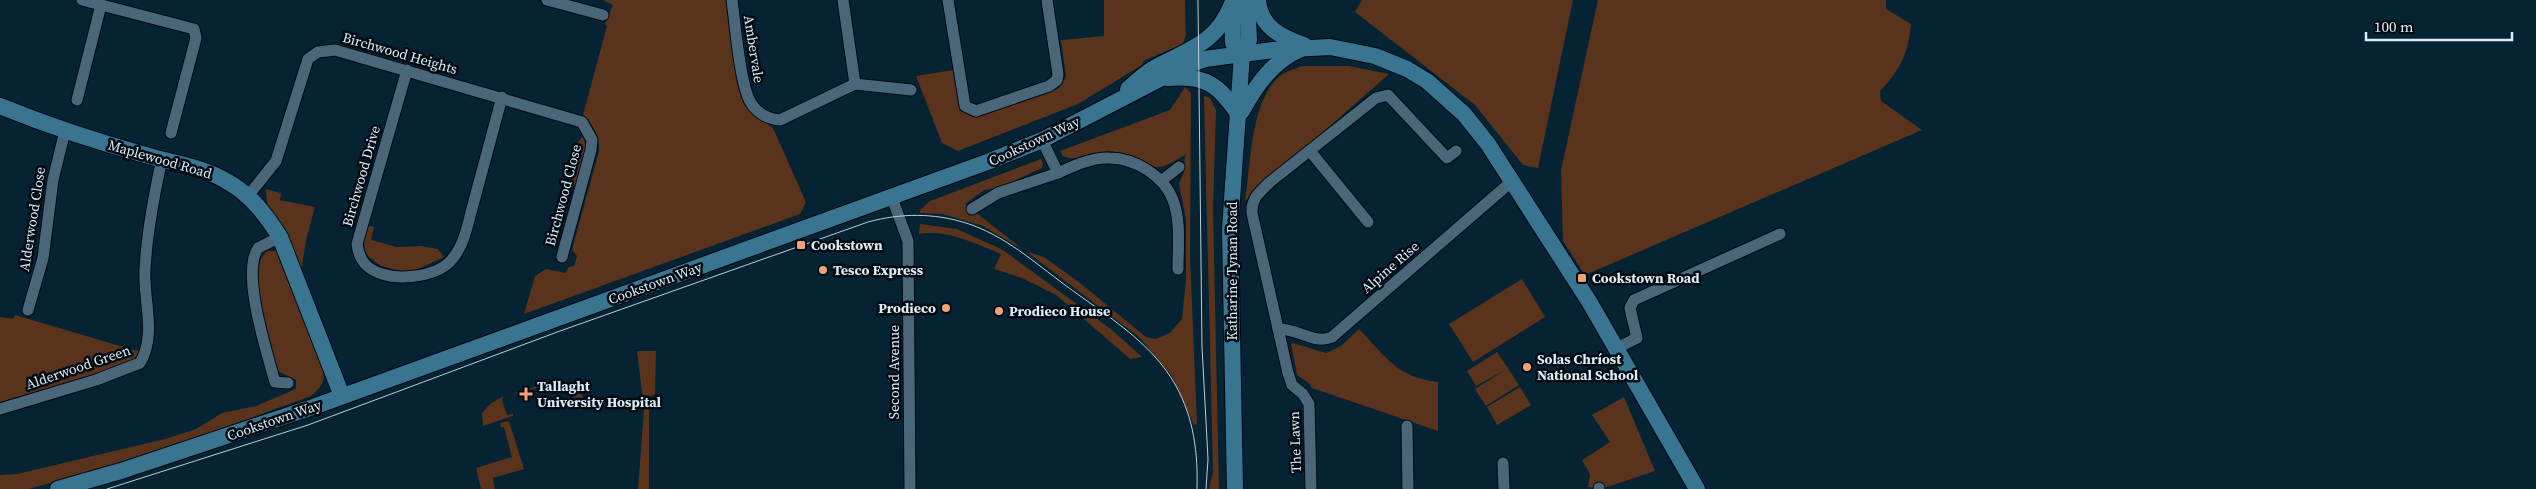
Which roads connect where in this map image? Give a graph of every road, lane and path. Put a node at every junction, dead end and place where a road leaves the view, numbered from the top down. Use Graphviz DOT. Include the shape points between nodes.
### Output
graph roads {
  1 [pos="82,0"];
  2 [pos="547,0"];
  3 [pos="732,0"];
  4 [pos="843,0"];
  5 [pos="948,0"];
  6 [pos="1047,0"];
  7 [pos="1258,0"];
  8 [pos="1237,1"];
  9 [pos="101,5"];
  10 [pos="603,15"];
  11 [pos="1308,47"];
  12 [pos="1242,54"];
  13 [pos="408,70"];
  14 [pos="1166,78"];
  15 [pos="855,84"];
  16 [pos="911,90"];
  17 [pos="502,98"];
  18 [pos="77,100"];
  19 [pos="1114,102"];
  20 [pos="0,106"];
  21 [pos="1239,115"];
  22 [pos="65,131"];
  23 [pos="171,133"];
  24 [pos="592,140"];
  25 [pos="1042,140"];
  26 [pos="1310,151"];
  27 [pos="1456,151"];
  28 [pos="162,159"];
  29 [pos="1179,167"];
  30 [pos="1058,173"];
  31 [pos="1161,181"];
  32 [pos="1511,182"];
  33 [pos="248,196"];
  34 [pos="892,198"];
  35 [pos="972,209"];
  36 [pos="1368,222"];
  37 [pos="1780,234"];
  38 [pos="280,237"];
  39 [pos="562,257"];
  40 [pos="1178,269"];
  41 [pos="28,310"];
  42 [pos="1278,329"];
  43 [pos="1616,348"];
  44 [pos="275,382"];
  45 [pos="288,383"];
  46 [pos="271,394"];
  47 [pos="342,396"];
  48 [pos="0,409"];
  49 [pos="1407,426"];
  50 [pos="1503,463"];
  51 [pos="58,489"];
  52 [pos="910,489"];
  53 [pos="1234,489"];
  54 [pos="1311,489"];
  55 [pos="1408,489"];
  56 [pos="1504,489"];
  57 [pos="1697,489"];
  1 -- 9 [label="street"];
  2 -- 10 [label="street"];
  3 -- 15 [label="street, Ambervale" via="746,92 750,102 763,115 780,120"];
  4 -- 15 [label="street"];
  5 -- 6 [label="street" via="965,106 980,110 1054,84 1058,74"];
  7 -- 11 [label="street" via="1260,15 1271,29"];
  8 -- 12 [label="street, Katharine Tynan Road" via="1248,40"];
  8 -- 19 [label="street" via="1204,42 1146,74"];
  9 -- 18 [label="street"];
  9 -- 23 [label="street" via="194,29 196,38"];
  11 -- 12 [label="street"];
  11 -- 21 [label="street" via="1292,53 1267,73"];
  11 -- 32 [label="street" via="1342,48 1375,56 1407,69 1427,82 1464,114 1488,144"];
  12 -- 14 [label="street, Cookstown Way" via="1194,62"];
  12 -- 21 [label="street, Katharine Tynan Road"];
  13 -- 17 [label="street, Birchwood Heights"];
  13 -- 17 [label="street, Birchwood Drive" via="357,244 358,255 364,264 371,270 390,276 417,276 453,260 460,248"];
  13 -- 33 [label="street, Birchwood Heights" via="335,50 318,52 308,59 276,161"];
  14 -- 19 [label="street, Cookstown Way"];
  14 -- 21 [label="street" via="1195,77 1211,83"];
  15 -- 16 [label="street"];
  17 -- 24 [label="street, Birchwood Heights" via="582,122"];
  19 -- 25 [label="street, Cookstown Way"];
  20 -- 22 [label="street, Maplewood Road"];
  21 -- 53 [label="street, Katharine Tynan Road" via="1230,239"];
  22 -- 28 [label="street, Maplewood Road"];
  22 -- 41 [label="street, Alderwood Close" via="53,180 43,258"];
  24 -- 39 [label="street, Birchwood Close"];
  25 -- 30 [label="street"];
  25 -- 34 [label="street, Cookstown Way"];
  26 -- 27 [label="street" via="1376,98 1388,95 1447,158"];
  26 -- 36 [label="street"];
  26 -- 42 [label="street" via="1270,182 1252,203"];
  28 -- 33 [label="street, Maplewood Road" via="215,174"];
  28 -- 48 [label="street, Alderwood Green" via="150,218 145,269 148,346 140,363"];
  29 -- 31 [label="street"];
  30 -- 31 [label="street" via="1075,165 1109,158 1149,171"];
  30 -- 35 [label="street" via="998,193"];
  31 -- 40 [label="street" via="1176,212"];
  32 -- 42 [label="street, Alpine Rise" via="1332,337 1319,340"];
  32 -- 43 [label="street"];
  33 -- 38 [label="street, Maplewood Road" via="266,214"];
  34 -- 47 [label="street, Cookstown Way"];
  34 -- 52 [label="street, Second Avenue" via="908,241"];
  37 -- 43 [label="street" via="1634,300 1630,308 1631,321 1637,338"];
  38 -- 44 [label="street" via="258,248 253,261 256,310"];
  38 -- 47 [label="street, Maplewood Road"];
  42 -- 54 [label="street, The Lawn" via="1292,386 1303,394 1309,404"];
  43 -- 57 [label="street"];
  44 -- 45 [label="street"];
  44 -- 46 [label="street"];
  47 -- 51 [label="street, Cookstown Way" via="173,454"];
  49 -- 55 [label="street"];
  50 -- 56 [label="street"];
}
